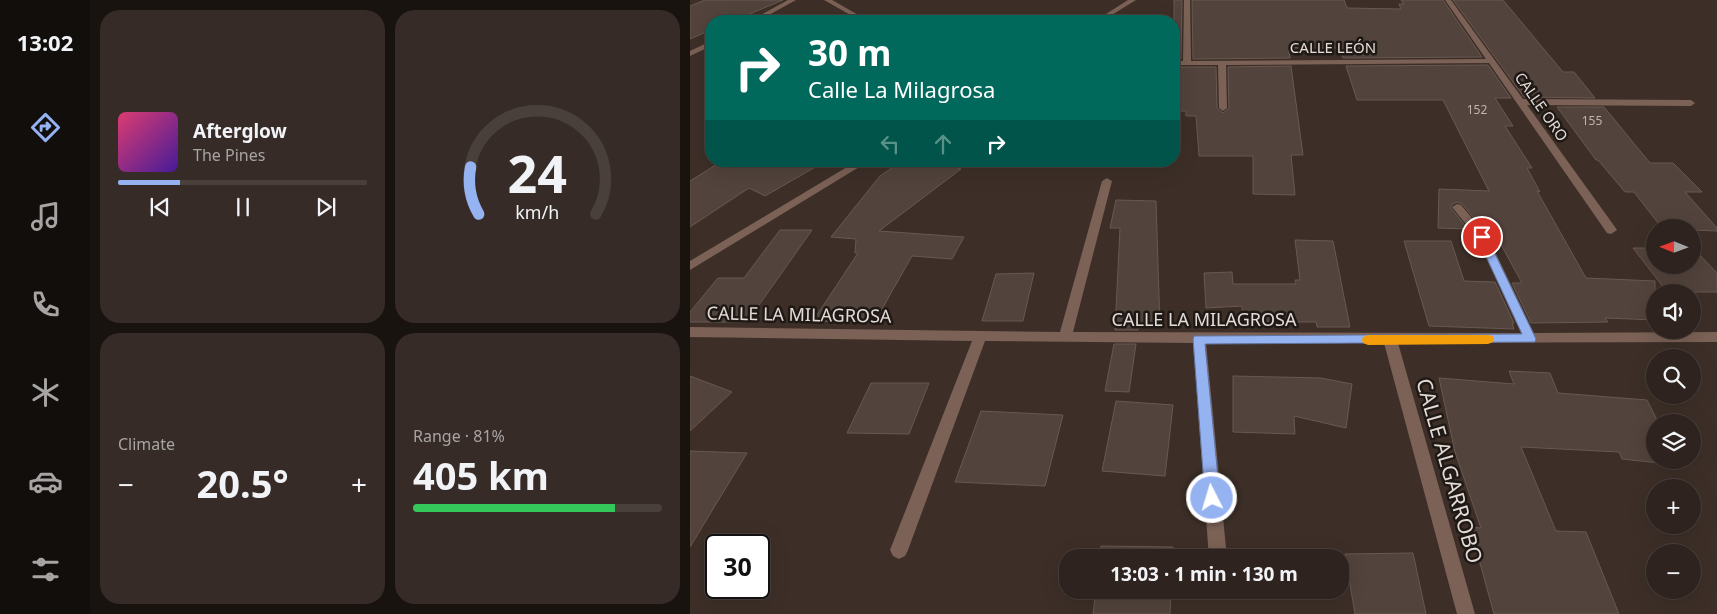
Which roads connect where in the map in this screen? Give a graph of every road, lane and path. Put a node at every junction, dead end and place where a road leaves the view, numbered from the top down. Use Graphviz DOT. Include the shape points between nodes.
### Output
graph roads {
  1 [pos="793,0"];
  2 [pos="827,0"];
  3 [pos="1133,0"];
  4 [pos="1188,0"];
  5 [pos="1448,0"];
  6 [pos="764,15"];
  7 [pos="855,15"];
  8 [pos="1108,15"];
  9 [pos="705,46"];
  10 [pos="690,54"];
  11 [pos="1492,61"];
  12 [pos="1180,62"];
  13 [pos="1187,62"];
  14 [pos="1222,62"];
  15 [pos="1521,102"];
  16 [pos="1691,103"];
  17 [pos="1223,108"];
  18 [pos="854,167"];
  19 [pos="1108,181"];
  20 [pos="1457,207"];
  21 [pos="1611,230"];
  22 [pos="690,266"];
  23 [pos="690,332"];
  24 [pos="980,337"];
  25 [pos="1717,337"];
  26 [pos="1065,338"];
  27 [pos="1199,339"];
  28 [pos="1530,339"];
  29 [pos="1390,340"];
  30 [pos="1217,549"];
  31 [pos="899,550"];
  32 [pos="1466,614"];
  1 -- 6 [label="street"];
  2 -- 7 [label="street"];
  3 -- 8 [label="street"];
  4 -- 13 [label="street"];
  5 -- 11 [label="street, CALLE ORO"];
  9 -- 10 [label="street"];
  11 -- 14 [label="street, CALLE LEÓN"];
  11 -- 15 [label="street, CALLE ORO"];
  12 -- 13 [label="street, CALLE LEÓN"];
  13 -- 14 [label="street, CALLE LEÓN"];
  14 -- 17 [label="street"];
  15 -- 16 [label="street"];
  15 -- 21 [label="street, CALLE ORO"];
  18 -- 22 [label="street"];
  19 -- 26 [label="street"];
  20 -- 28 [label="street" via="1482,237"];
  23 -- 24 [label="street, CALLE LA MILAGROSA"];
  24 -- 26 [label="street, CALLE LA MILAGROSA"];
  24 -- 31 [label="street"];
  25 -- 28 [label="street, CALLE LA MILAGROSA"];
  26 -- 27 [label="street, CALLE LA MILAGROSA"];
  27 -- 29 [label="street, CALLE LA MILAGROSA"];
  27 -- 30 [label="street"];
  28 -- 29 [label="street, CALLE LA MILAGROSA"];
  29 -- 32 [label="street, CALLE ALGARROBO"];
}
